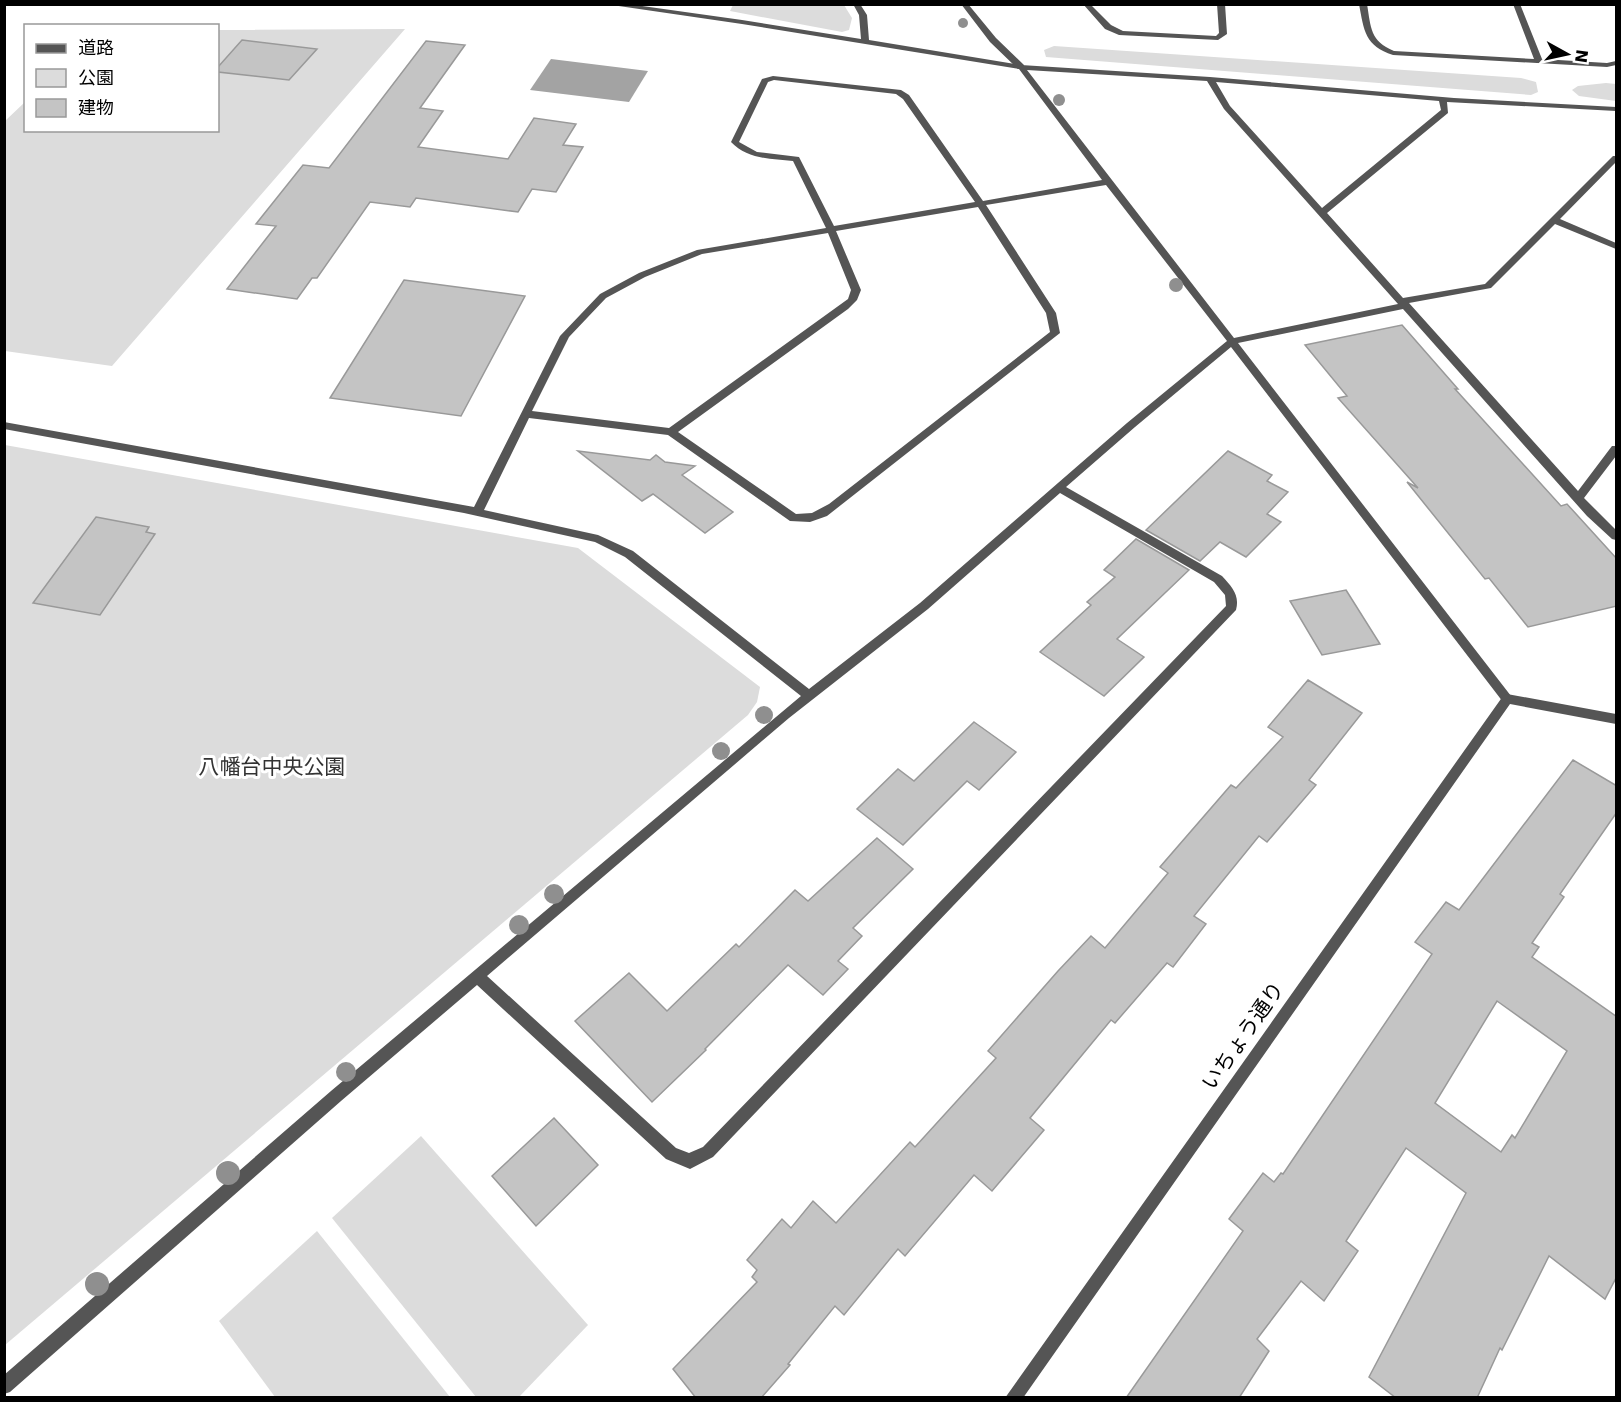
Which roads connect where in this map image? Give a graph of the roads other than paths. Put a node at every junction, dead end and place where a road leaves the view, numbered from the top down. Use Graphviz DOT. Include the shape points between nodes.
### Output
graph roads {
  1 [pos="608,4"];
  2 [pos="856,4"];
  3 [pos="964,4"];
  4 [pos="1086,4"];
  5 [pos="1221,4"];
  6 [pos="1363,4"];
  7 [pos="1516,4"];
  8 [pos="865,42"];
  9 [pos="1539,61"];
  10 [pos="1617,63"];
  11 [pos="1021,67"];
  12 [pos="1210,79"];
  13 [pos="1443,99"];
  14 [pos="1617,109"];
  15 [pos="1617,158"];
  16 [pos="1106,182"];
  17 [pos="980,203"];
  18 [pos="1322,212"];
  19 [pos="1554,220"];
  20 [pos="831,230"];
  21 [pos="1617,246"];
  22 [pos="1405,303"];
  23 [pos="1233,341"];
  24 [pos="527,414"];
  25 [pos="4,424"];
  26 [pos="671,432"];
  27 [pos="1617,449"];
  28 [pos="1059,488"];
  29 [pos="1578,498"];
  30 [pos="477,512"];
  31 [pos="1617,536"];
  32 [pos="809,696"];
  33 [pos="1507,699"];
  34 [pos="1617,719"];
  35 [pos="477,976"];
  36 [pos="4,1386"];
  37 [pos="1013,1398"];
  1 -- 8 [label="street"];
  2 -- 8 [label="street" via="863,15"];
  3 -- 11 [label="street"];
  4 -- 5 [label="street" via="1108,27 1122,33 1218,38 1223,34"];
  6 -- 9 [label="street" via="1370,38 1378,48 1393,53"];
  7 -- 9 [label="street"];
  8 -- 11 [label="street"];
  9 -- 10 [label="street"];
  11 -- 12 [label="street"];
  11 -- 16 [label="street"];
  12 -- 13 [label="street"];
  12 -- 18 [label="street" via="1227,106"];
  13 -- 14 [label="street"];
  13 -- 18 [label="street" via="1445,111"];
  15 -- 19 [label="street"];
  16 -- 17 [label="street"];
  16 -- 23 [label="street"];
  17 -- 20 [label="street"];
  17 -- 20 [label="street" via="906,97 898,92 768,78 735,141 742,149 756,154 796,159"];
  17 -- 26 [label="street" via="1051,313 1055,333 833,507 817,517 794,518"];
  18 -- 22 [label="street"];
  19 -- 21 [label="street"];
  19 -- 22 [label="street" via="1488,286"];
  20 -- 24 [label="street" via="700,252 642,275 603,297 566,336"];
  20 -- 26 [label="street" via="856,290 852,300"];
  22 -- 23 [label="street"];
  22 -- 29 [label="street"];
  23 -- 28 [label="street"];
  23 -- 33 [label="street"];
  24 -- 26 [label="street"];
  24 -- 30 [label="street"];
  25 -- 30 [label="street"];
  27 -- 29 [label="street"];
  28 -- 32 [label="street" via="924,606"];
  28 -- 35 [label="street" via="1218,579 1232,594 1232,607 708,1152 690,1161 672,1154"];
  29 -- 31 [label="street"];
  30 -- 32 [label="street" via="598,539 630,554"];
  32 -- 35 [label="street"];
  33 -- 34 [label="street"];
  33 -- 37 [label="street, いちょう通り"];
  35 -- 36 [label="street"];
}
